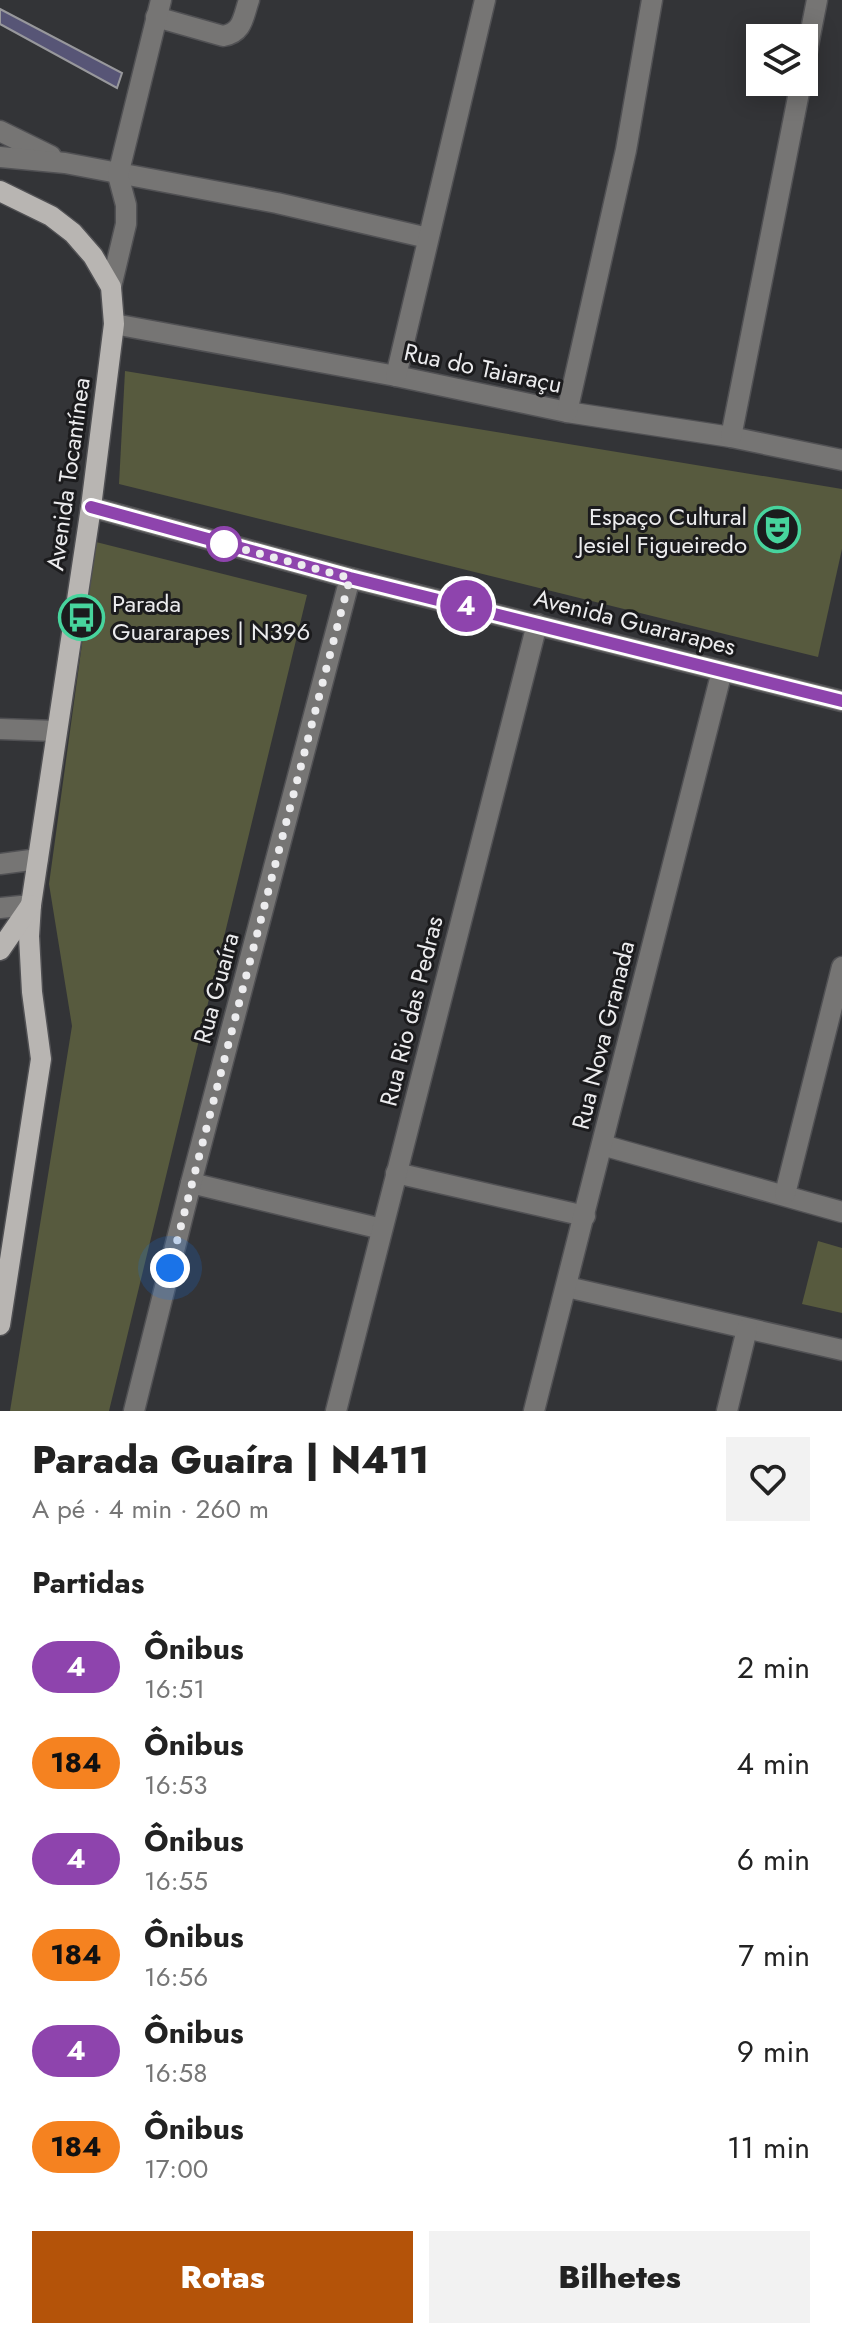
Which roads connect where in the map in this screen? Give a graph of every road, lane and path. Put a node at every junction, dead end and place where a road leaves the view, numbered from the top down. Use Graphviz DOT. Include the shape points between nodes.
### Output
graph roads {
  1 [pos="249,0"];
  2 [pos="485,0"];
  3 [pos="652,0"];
  4 [pos="817,0"];
  5 [pos="158,8"];
  6 [pos="812,24"];
  7 [pos="798,96"];
  8 [pos="0,131"];
  9 [pos="0,157"];
  10 [pos="65,163"];
  11 [pos="0,174"];
  12 [pos="118,175"];
  13 [pos="0,191"];
  14 [pos="33,206"];
  15 [pos="428,238"];
  16 [pos="111,287"];
  17 [pos="114,324"];
  18 [pos="396,376"];
  19 [pos="567,412"];
  20 [pos="731,437"];
  21 [pos="842,460"];
  22 [pos="91,507"];
  23 [pos="350,578"];
  24 [pos="537,624"];
  25 [pos="722,671"];
  26 [pos="842,701"];
  27 [pos="0,729"];
  28 [pos="56,731"];
  29 [pos="38,859"];
  30 [pos="0,864"];
  31 [pos="31,905"];
  32 [pos="0,908"];
  33 [pos="0,950"];
  34 [pos="842,967"];
  35 [pos="602,1145"];
  36 [pos="396,1173"];
  37 [pos="191,1183"];
  38 [pos="785,1194"];
  39 [pos="842,1212"];
  40 [pos="585,1216"];
  41 [pos="382,1229"];
  42 [pos="567,1287"];
  43 [pos="0,1325"];
  44 [pos="747,1329"];
  45 [pos="842,1350"];
  46 [pos="134,1411"];
  47 [pos="336,1411"];
  48 [pos="534,1411"];
  49 [pos="727,1411"];
  1 -- 5 [label="street" via="240,29 223,36"];
  2 -- 15 [label="street"];
  3 -- 19 [label="street" via="626,150"];
  4 -- 6 [label="street"];
  5 -- 12 [label="street"];
  7 -- 20 [label="street"];
  8 -- 10 [label="street"];
  9 -- 10 [label="street"];
  10 -- 12 [label="street"];
  11 -- 14 [label="main road"];
  12 -- 15 [label="street" via="277,203"];
  12 -- 16 [label="street" via="126,224"];
  13 -- 14 [label="main road"];
  14 -- 16 [label="main road" via="73,233"];
  15 -- 18 [label="street"];
  16 -- 17 [label="main road, Avenida Tocantínea"];
  17 -- 18 [label="street, Rua do Taiaraçu"];
  17 -- 22 [label="main road, Avenida Tocantínea"];
  18 -- 19 [label="street, Rua do Taiaraçu"];
  19 -- 20 [label="street, Rua do Taiaraçu"];
  20 -- 21 [label="street, Rua do Taiaraçu"];
  22 -- 23 [label="street, Avenida Guararapes"];
  22 -- 28 [label="main road, Avenida Tocantínea"];
  23 -- 24 [label="street, Avenida Guararapes"];
  23 -- 37 [label="street, Rua Guaíra"];
  24 -- 25 [label="street, Avenida Guararapes"];
  24 -- 36 [label="street, Rua Rio das Pedras"];
  25 -- 26 [label="street, Avenida Guararapes"];
  25 -- 35 [label="street, Rua Nova Granada"];
  27 -- 28 [label="street"];
  28 -- 29 [label="main road, Avenida Tocantínea"];
  29 -- 30 [label="street"];
  29 -- 31 [label="main road, Avenida Tocantínea"];
  31 -- 32 [label="street"];
  31 -- 33 [label="main road, Avenida Tocantínea"];
  31 -- 43 [label="main road, Avenida Tocantínea" via="32,992 41,1059"];
  34 -- 38 [label="street"];
  35 -- 38 [label="street"];
  35 -- 40 [label="street, Rua Nova Granada"];
  36 -- 40 [label="street"];
  36 -- 41 [label="street, Rua Rio das Pedras"];
  37 -- 41 [label="street"];
  37 -- 46 [label="street, Rua Guaíra"];
  38 -- 39 [label="street"];
  40 -- 42 [label="street, Rua Nova Granada"];
  41 -- 47 [label="street, Rua Rio das Pedras"];
  42 -- 44 [label="street"];
  42 -- 48 [label="street, Rua Nova Granada"];
  44 -- 45 [label="street"];
  44 -- 49 [label="street"];
}
